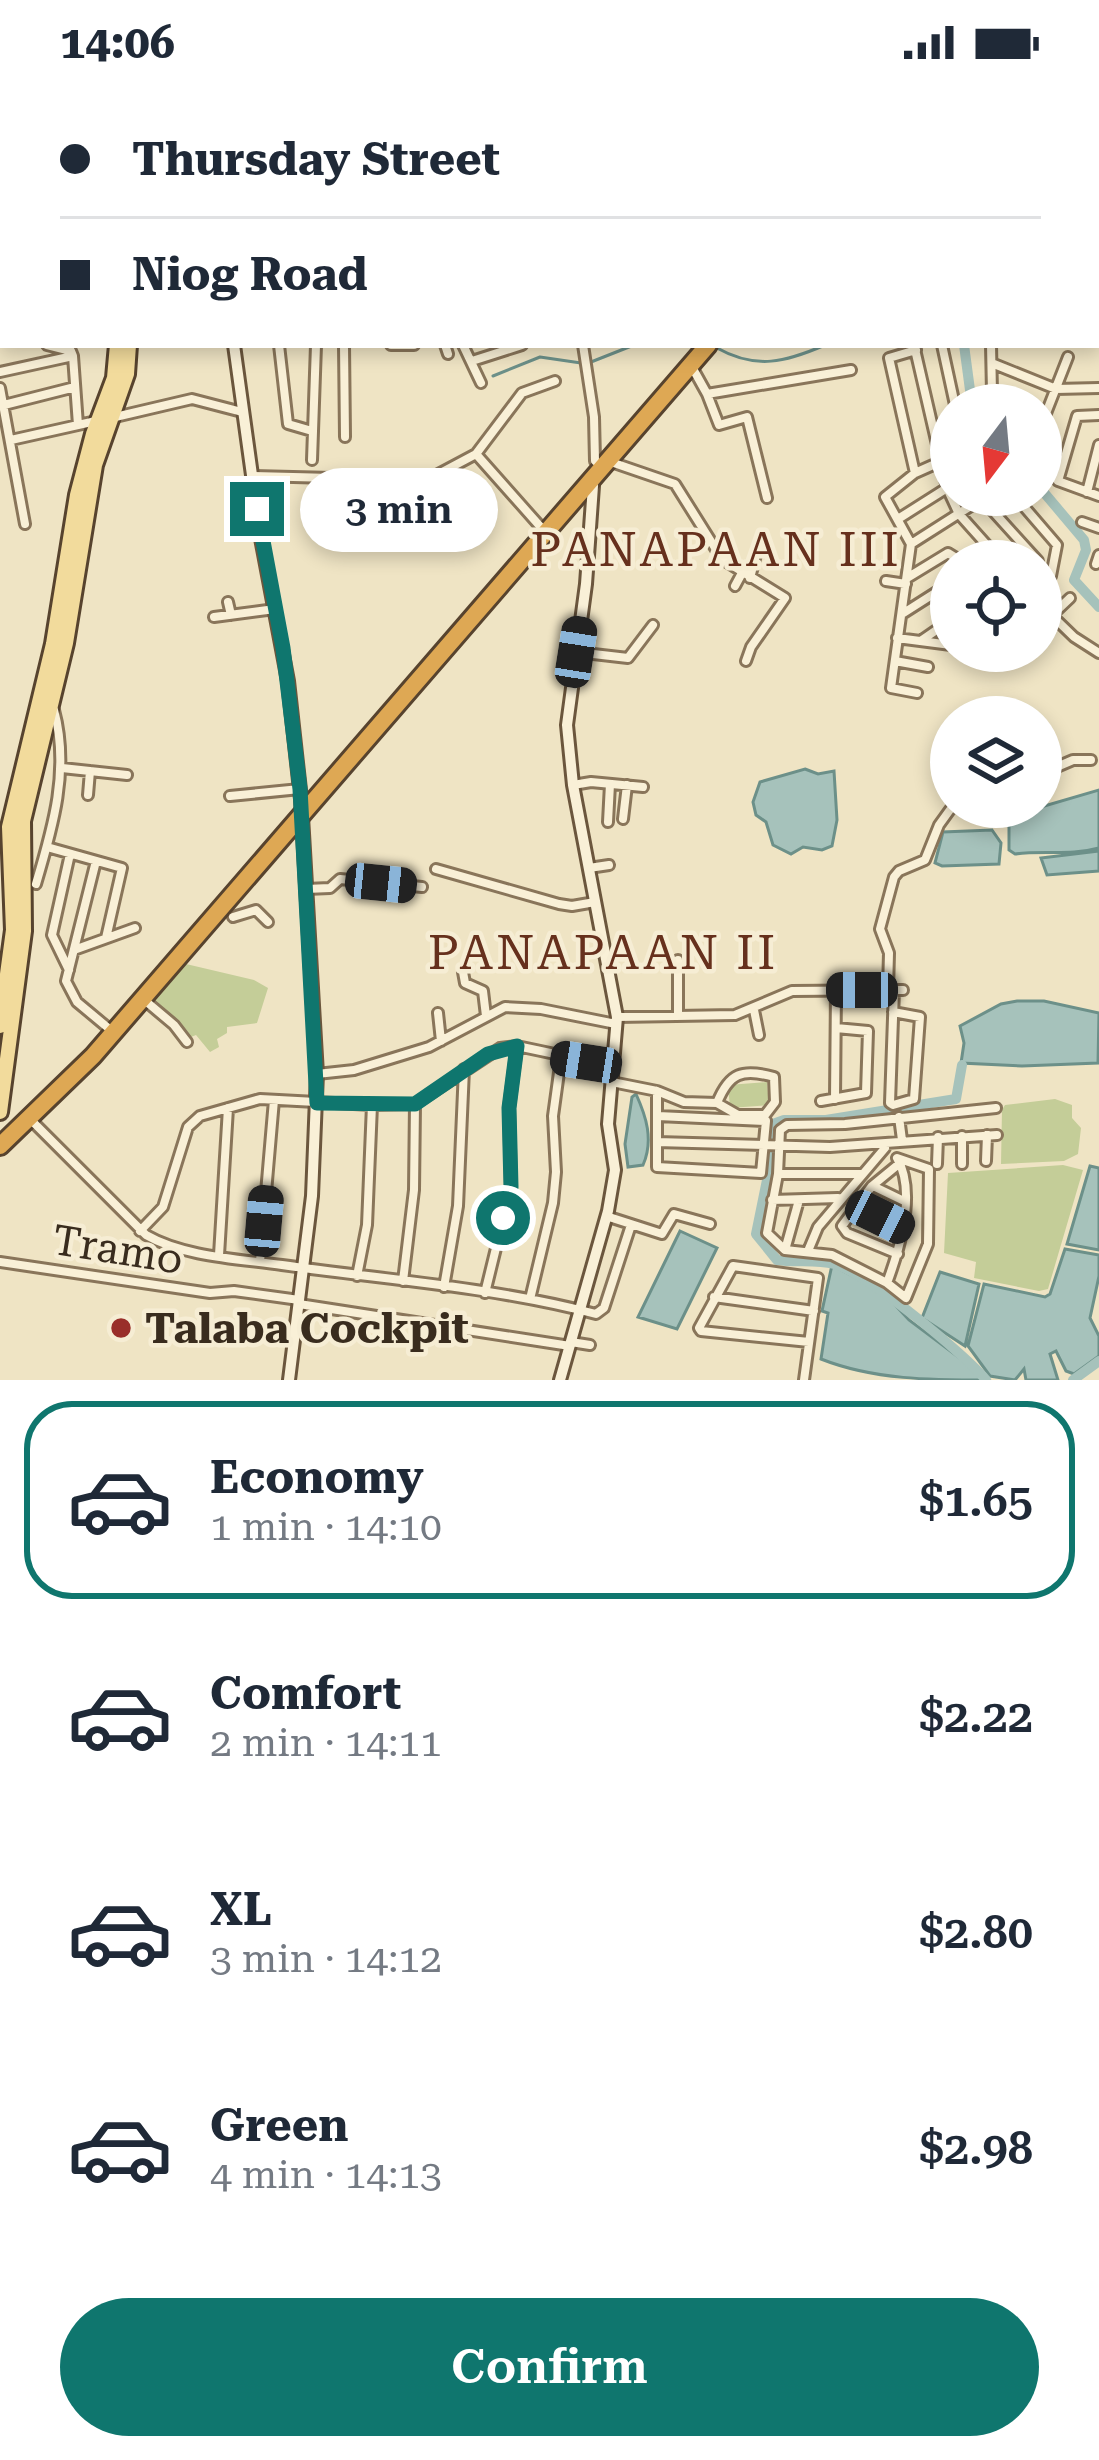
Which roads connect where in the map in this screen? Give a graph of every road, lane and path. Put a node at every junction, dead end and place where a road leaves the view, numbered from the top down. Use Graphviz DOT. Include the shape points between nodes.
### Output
graph roads {
  1 [pos="58,348"];
  2 [pos="117,348"];
  3 [pos="129,348"];
  4 [pos="237,348"];
  5 [pos="279,348"];
  6 [pos="316,348"];
  7 [pos="344,348"];
  8 [pos="466,348"];
  9 [pos="484,348"];
  10 [pos="500,348"];
  11 [pos="583,348"];
  12 [pos="705,348"];
  13 [pos="915,348"];
  14 [pos="943,348"];
  15 [pos="992,348"];
  16 [pos="73,356"];
  17 [pos="486,356"];
  18 [pos="1068,357"];
  19 [pos="472,361"];
  20 [pos="994,364"];
  21 [pos="690,365"];
  22 [pos="851,370"];
  23 [pos="0,372"];
  24 [pos="555,382"];
  25 [pos="481,383"];
  26 [pos="950,384"];
  27 [pos="995,384"];
  28 [pos="1044,384"];
  29 [pos="1058,384"];
  30 [pos="75,387"];
  31 [pos="0,388"];
  32 [pos="1099,388"];
  33 [pos="1062,389"];
  34 [pos="707,394"];
  35 [pos="4,405"];
  36 [pos="244,413"];
  37 [pos="930,416"];
  38 [pos="1099,416"];
  39 [pos="104,420"];
  40 [pos="78,425"];
  41 [pos="312,431"];
  42 [pos="345,437"];
  43 [pos="11,440"];
  44 [pos="1099,445"];
  45 [pos="476,454"];
  46 [pos="312,460"];
  47 [pos="605,464"];
  48 [pos="930,466"];
  49 [pos="1062,467"];
  50 [pos="916,473"];
  51 [pos="253,476"];
  52 [pos="332,478"];
  53 [pos="1062,483"];
  54 [pos="1087,492"];
  55 [pos="586,493"];
  56 [pos="399,495"];
  57 [pos="1099,496"];
  58 [pos="767,498"];
  59 [pos="930,499"];
  60 [pos="956,516"];
  61 [pos="961,516"];
  62 [pos="1001,516"];
  63 [pos="1032,516"];
  64 [pos="898,519"];
  65 [pos="1082,522"];
  66 [pos="25,524"];
  67 [pos="1099,528"];
  68 [pos="546,533"];
  69 [pos="76,539"];
  70 [pos="982,540"];
  71 [pos="1021,540"];
  72 [pos="1053,540"];
  73 [pos="911,544"];
  74 [pos="758,547"];
  75 [pos="930,565"];
  76 [pos="746,575"];
  77 [pos="886,581"];
  78 [pos="906,581"];
  79 [pos="735,586"];
  80 [pos="930,596"];
  81 [pos="1070,598"];
  82 [pos="228,602"];
  83 [pos="1062,607"];
  84 [pos="276,608"];
  85 [pos="231,615"];
  86 [pos="901,615"];
  87 [pos="214,617"];
  88 [pos="1062,624"];
  89 [pos="653,625"];
  90 [pos="930,634"];
  91 [pos="897,638"];
  92 [pos="921,640"];
  93 [pos="930,642"];
  94 [pos="1097,649"];
  95 [pos="576,652"];
  96 [pos="746,661"];
  97 [pos="895,661"];
  98 [pos="928,667"];
  99 [pos="916,693"];
  100 [pos="52,703"];
  101 [pos="1091,760"];
  102 [pos="1062,765"];
  103 [pos="62,768"];
  104 [pos="90,771"];
  105 [pos="127,775"];
  106 [pos="610,784"];
  107 [pos="573,785"];
  108 [pos="628,785"];
  109 [pos="643,787"];
  110 [pos="300,789"];
  111 [pos="88,795"];
  112 [pos="230,796"];
  113 [pos="610,798"];
  114 [pos="626,798"];
  115 [pos="302,815"];
  116 [pos="623,819"];
  117 [pos="608,822"];
  118 [pos="938,828"];
  119 [pos="46,847"];
  120 [pos="70,854"];
  121 [pos="96,861"];
  122 [pos="609,865"];
  123 [pos="589,868"];
  124 [pos="436,869"];
  125 [pos="36,884"];
  126 [pos="422,887"];
  127 [pos="306,889"];
  128 [pos="595,902"];
  129 [pos="226,915"];
  130 [pos="268,922"];
  131 [pos="135,928"];
  132 [pos="106,938"];
  133 [pos="74,950"];
  134 [pos="678,960"];
  135 [pos="69,970"];
  136 [pos="464,972"];
  137 [pos="12,983"];
  138 [pos="836,990"];
  139 [pos="895,990"];
  140 [pos="142,998"];
  141 [pos="754,1010"];
  142 [pos="893,1012"];
  143 [pos="438,1013"];
  144 [pos="486,1016"];
  145 [pos="678,1016"];
  146 [pos="618,1021"];
  147 [pos="0,1026"];
  148 [pos="836,1028"];
  149 [pos="113,1032"];
  150 [pos="759,1035"];
  151 [pos="441,1041"];
  152 [pos="187,1042"];
  153 [pos="517,1046"];
  154 [pos="561,1058"];
  155 [pos="612,1066"];
  156 [pos="464,1069"];
  157 [pos="317,1074"];
  158 [pos="610,1082"];
  159 [pos="657,1091"];
  160 [pos="835,1099"];
  161 [pos="274,1100"];
  162 [pos="820,1101"];
  163 [pos="317,1103"];
  164 [pos="717,1103"];
  165 [pos="415,1104"];
  166 [pos="372,1106"];
  167 [pos="228,1108"];
  168 [pos="996,1108"];
  169 [pos="0,1112"];
  170 [pos="658,1116"];
  171 [pos="898,1117"];
  172 [pos="30,1119"];
  173 [pos="962,1136"];
  174 [pos="938,1137"];
  175 [pos="902,1140"];
  176 [pos="657,1142"];
  177 [pos="884,1144"];
  178 [pos="0,1145"];
  179 [pos="772,1148"];
  180 [pos="898,1160"];
  181 [pos="986,1161"];
  182 [pos="962,1164"];
  183 [pos="933,1166"];
  184 [pos="778,1174"];
  185 [pos="862,1174"];
  186 [pos="872,1186"];
  187 [pos="840,1198"];
  188 [pos="772,1200"];
  189 [pos="799,1200"];
  190 [pos="904,1201"];
  191 [pos="857,1206"];
  192 [pos="606,1216"];
  193 [pos="710,1224"];
  194 [pos="632,1225"];
  195 [pos="902,1228"];
  196 [pos="140,1231"];
  197 [pos="784,1250"];
  198 [pos="808,1251"];
  199 [pos="898,1253"];
  200 [pos="219,1255"];
  201 [pos="0,1262"];
  202 [pos="260,1262"];
  203 [pos="303,1268"];
  204 [pos="357,1276"];
  205 [pos="403,1281"];
  206 [pos="887,1282"];
  207 [pos="444,1287"];
  208 [pos="485,1293"];
  209 [pos="714,1297"];
  210 [pos="530,1299"];
  211 [pos="299,1302"];
  212 [pos="580,1310"];
  213 [pos="814,1311"];
  214 [pos="809,1342"];
  215 [pos="570,1344"];
  216 [pos="590,1345"];
  217 [pos="289,1380"];
  218 [pos="560,1380"];
  219 [pos="804,1380"];
  1 -- 16 [label="street"];
  2 -- 39 [label="main road"];
  3 -- 39 [label="main road" via="127,374"];
  4 -- 36 [label="street"];
  5 -- 41 [label="street" via="288,424"];
  6 -- 41 [label="street"];
  7 -- 42 [label="street"];
  8 -- 19 [label="street"];
  9 -- 17 [label="street"];
  10 -- 17 [label="street"];
  11 -- 47 [label="street" via="595,461"];
  12 -- 21 [label="highway"];
  13 -- 37 [label="street"];
  13 -- 50 [label="street" via="889,358"];
  14 -- 26 [label="street"];
  15 -- 20 [label="street"];
  16 -- 23 [label="street"];
  16 -- 30 [label="street"];
  17 -- 19 [label="street"];
  18 -- 29 [label="street"];
  19 -- 25 [label="street"];
  20 -- 27 [label="street"];
  20 -- 28 [label="street"];
  21 -- 34 [label="street"];
  21 -- 47 [label="highway"];
  22 -- 34 [label="street"];
  24 -- 45 [label="street" via="523,393"];
  30 -- 35 [label="street"];
  30 -- 40 [label="street"];
  31 -- 35 [label="street"];
  32 -- 33 [label="street"];
  34 -- 58 [label="street" via="719,424 747,417"];
  35 -- 43 [label="street"];
  36 -- 39 [label="street" via="192,399"];
  36 -- 51 [label="street"];
  38 -- 49 [label="street" via="1076,416"];
  39 -- 40 [label="street"];
  39 -- 69 [label="main road"];
  40 -- 43 [label="street"];
  41 -- 46 [label="street"];
  43 -- 66 [label="street"];
  44 -- 54 [label="street"];
  45 -- 56 [label="street"];
  45 -- 68 [label="street"];
  47 -- 55 [label="highway"];
  47 -- 76 [label="street" via="675,484 722,559"];
  48 -- 50 [label="street"];
  50 -- 64 [label="street" via="885,497"];
  51 -- 52 [label="street"];
  51 -- 84 [label="street"];
  53 -- 54 [label="street"];
  54 -- 57 [label="street"];
  55 -- 68 [label="highway"];
  55 -- 95 [label="street"];
  59 -- 64 [label="street"];
  60 -- 73 [label="street"];
  61 -- 70 [label="street"];
  62 -- 71 [label="street"];
  63 -- 72 [label="street"];
  64 -- 73 [label="street"];
  65 -- 67 [label="street"];
  68 -- 115 [label="highway"];
  69 -- 100 [label="main road"];
  69 -- 137 [label="main road" via="10,827"];
  73 -- 78 [label="street"];
  74 -- 76 [label="street"];
  75 -- 78 [label="street"];
  76 -- 79 [label="street"];
  76 -- 96 [label="street" via="786,599"];
  77 -- 78 [label="street"];
  78 -- 86 [label="street"];
  80 -- 86 [label="street"];
  81 -- 83 [label="street"];
  82 -- 85 [label="street"];
  84 -- 85 [label="street"];
  84 -- 110 [label="street"];
  85 -- 87 [label="street"];
  86 -- 91 [label="street"];
  88 -- 94 [label="street"];
  89 -- 95 [label="street" via="628,658"];
  90 -- 92 [label="street"];
  91 -- 92 [label="street"];
  91 -- 97 [label="street"];
  92 -- 93 [label="street"];
  95 -- 107 [label="street" via="567,725"];
  97 -- 98 [label="street"];
  97 -- 99 [label="street" via="891,688"];
  100 -- 103 [label="street"];
  100 -- 137 [label="main road" via="23,821 24,922"];
  101 -- 102 [label="street"];
  103 -- 104 [label="street"];
  103 -- 119 [label="street"];
  104 -- 105 [label="street"];
  104 -- 111 [label="street"];
  106 -- 107 [label="street"];
  106 -- 108 [label="street"];
  106 -- 113 [label="street"];
  107 -- 123 [label="street"];
  108 -- 109 [label="street"];
  108 -- 114 [label="street"];
  110 -- 112 [label="street"];
  110 -- 115 [label="street"];
  113 -- 114 [label="street"];
  113 -- 117 [label="street"];
  114 -- 116 [label="street"];
  115 -- 127 [label="street"];
  115 -- 129 [label="highway"];
  118 -- 139 [label="street" via="925,860 894,877 880,929"];
  119 -- 120 [label="street"];
  119 -- 125 [label="street"];
  120 -- 121 [label="street"];
  120 -- 135 [label="street" via="52,934"];
  121 -- 132 [label="street" via="122,868"];
  121 -- 133 [label="street"];
  122 -- 123 [label="street"];
  123 -- 128 [label="street"];
  124 -- 128 [label="street" via="559,904"];
  126 -- 127 [label="street" via="340,879"];
  127 -- 157 [label="street"];
  128 -- 146 [label="street"];
  129 -- 130 [label="street" via="256,910"];
  129 -- 140 [label="highway"];
  131 -- 132 [label="street"];
  132 -- 133 [label="street"];
  133 -- 135 [label="street"];
  134 -- 145 [label="street"];
  135 -- 149 [label="street" via="72,996"];
  136 -- 144 [label="street" via="465,983 483,991"];
  137 -- 147 [label="main road"];
  137 -- 169 [label="main road"];
  138 -- 139 [label="street"];
  138 -- 141 [label="street" via="792,992"];
  138 -- 148 [label="street"];
  139 -- 142 [label="street"];
  140 -- 149 [label="highway"];
  140 -- 152 [label="street"];
  141 -- 145 [label="street"];
  141 -- 150 [label="street"];
  142 -- 142 [label="street" via="920,1017 914,1099 893,1105"];
  143 -- 151 [label="street"];
  144 -- 146 [label="street" via="505,1007"];
  144 -- 151 [label="street"];
  145 -- 146 [label="street"];
  146 -- 155 [label="street"];
  148 -- 160 [label="street"];
  148 -- 160 [label="street" via="868,1031 866,1093"];
  149 -- 172 [label="highway"];
  151 -- 157 [label="street"];
  153 -- 154 [label="street"];
  153 -- 156 [label="street"];
  153 -- 208 [label="street" via="511,1187"];
  154 -- 155 [label="street"];
  154 -- 210 [label="street" via="553,1203"];
  155 -- 158 [label="street"];
  156 -- 165 [label="street"];
  156 -- 207 [label="street" via="458,1206"];
  157 -- 163 [label="street"];
  158 -- 159 [label="street"];
  158 -- 192 [label="street" via="615,1170"];
  159 -- 164 [label="street"];
  159 -- 170 [label="street"];
  160 -- 162 [label="street"];
  161 -- 163 [label="street"];
  161 -- 167 [label="street"];
  161 -- 202 [label="street"];
  163 -- 166 [label="street"];
  163 -- 203 [label="street"];
  164 -- 164 [label="street" via="738,1115 765,1115 775,1102 774,1076 733,1077"];
  165 -- 166 [label="street"];
  165 -- 205 [label="street"];
  166 -- 204 [label="street"];
  167 -- 196 [label="street" via="190,1121 163,1207"];
  167 -- 200 [label="street"];
  168 -- 171 [label="street"];
  170 -- 176 [label="street"];
  170 -- 179 [label="street" via="766,1121"];
  171 -- 175 [label="street"];
  171 -- 179 [label="street" via="783,1126"];
  172 -- 178 [label="highway"];
  172 -- 196 [label="street"];
  173 -- 174 [label="street"];
  173 -- 181 [label="street" via="992,1135"];
  173 -- 182 [label="street"];
  174 -- 175 [label="street"];
  174 -- 183 [label="street"];
  175 -- 177 [label="street"];
  176 -- 179 [label="street"];
  176 -- 179 [label="street" via="660,1169 761,1173"];
  177 -- 179 [label="street"];
  177 -- 180 [label="street"];
  177 -- 185 [label="street"];
  179 -- 184 [label="street"];
  180 -- 183 [label="street"];
  180 -- 186 [label="street"];
  180 -- 190 [label="street"];
  183 -- 206 [label="street" via="928,1244 906,1298"];
  184 -- 185 [label="street"];
  184 -- 188 [label="street"];
  185 -- 187 [label="street"];
  186 -- 190 [label="street"];
  186 -- 191 [label="street"];
  187 -- 189 [label="street"];
  187 -- 198 [label="street"];
  188 -- 189 [label="street"];
  188 -- 197 [label="street" via="767,1233"];
  189 -- 197 [label="street"];
  190 -- 195 [label="street"];
  191 -- 195 [label="street"];
  191 -- 199 [label="street" via="844,1230"];
  192 -- 194 [label="street"];
  192 -- 212 [label="street"];
  193 -- 194 [label="street" via="674,1214 662,1234"];
  194 -- 212 [label="street" via="602,1312"];
  195 -- 199 [label="street"];
  196 -- 200 [label="street"];
  197 -- 198 [label="street"];
  198 -- 206 [label="street"];
  199 -- 206 [label="street"];
  200 -- 202 [label="street"];
  201 -- 211 [label="street, Tramo"];
  202 -- 203 [label="street"];
  203 -- 204 [label="street"];
  203 -- 211 [label="street"];
  204 -- 205 [label="street"];
  205 -- 207 [label="street"];
  207 -- 208 [label="street"];
  208 -- 210 [label="street"];
  209 -- 213 [label="street"];
  209 -- 213 [label="street" via="737,1266 818,1278"];
  209 -- 214 [label="street" via="701,1331"];
  210 -- 212 [label="street"];
  211 -- 215 [label="street, Tramo"];
  211 -- 217 [label="street"];
  212 -- 215 [label="street"];
  213 -- 214 [label="street"];
  214 -- 219 [label="street"];
  215 -- 216 [label="street, Tramo"];
  215 -- 218 [label="street"];
}
